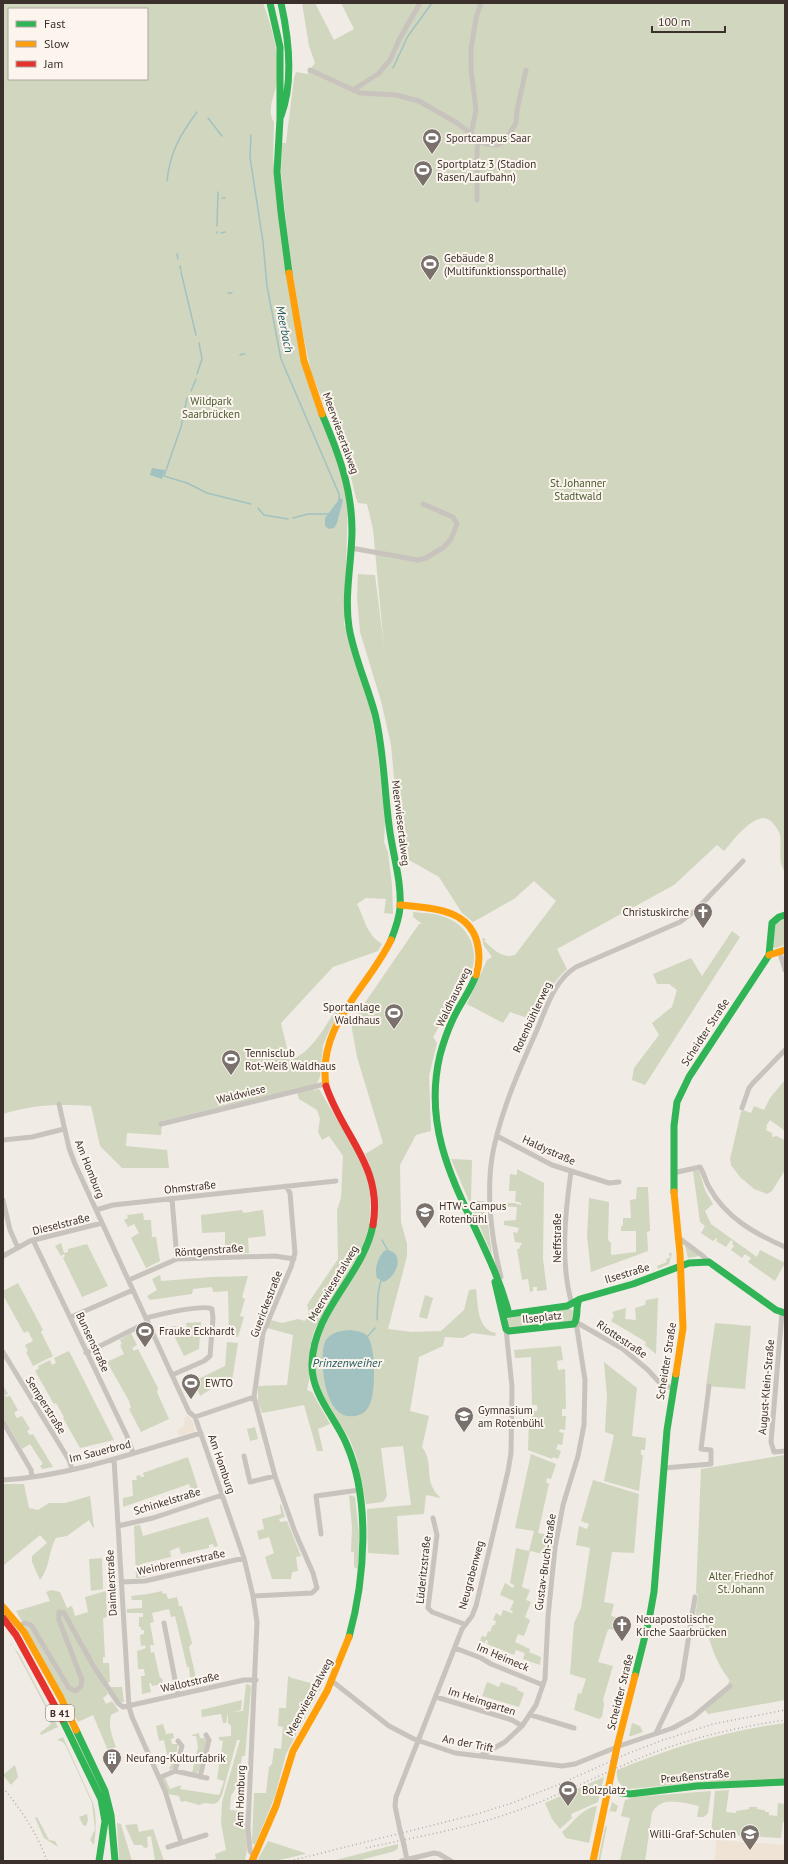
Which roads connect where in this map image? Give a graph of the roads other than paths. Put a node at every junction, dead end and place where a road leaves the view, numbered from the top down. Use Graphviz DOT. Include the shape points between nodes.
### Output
graph roads {
  1 [pos="281,3"];
  2 [pos="420,3"];
  3 [pos="481,3"];
  4 [pos="271,4"];
  5 [pos="310,70"];
  6 [pos="526,70"];
  7 [pos="353,90"];
  8 [pos="281,116"];
  9 [pos="471,134"];
  10 [pos="479,140"];
  11 [pos="477,200"];
  12 [pos="423,504"];
  13 [pos="351,548"];
  14 [pos="743,861"];
  15 [pos="400,906"];
  16 [pos="785,915"];
  17 [pos="783,951"];
  18 [pos="769,955"];
  19 [pos="785,970"];
  20 [pos="785,1050"];
  21 [pos="325,1084"];
  22 [pos="59,1104"];
  23 [pos="742,1108"];
  24 [pos="161,1124"];
  25 [pos="64,1129"];
  26 [pos="497,1136"];
  27 [pos="3,1140"];
  28 [pos="571,1172"];
  29 [pos="673,1172"];
  30 [pos="336,1181"];
  31 [pos="619,1182"];
  32 [pos="286,1186"];
  33 [pos="172,1199"];
  34 [pos="3,1200"];
  35 [pos="96,1210"];
  36 [pos="102,1222"];
  37 [pos="679,1238"];
  38 [pos="33,1240"];
  39 [pos="785,1247"];
  40 [pos="18,1248"];
  41 [pos="3,1256"];
  42 [pos="496,1256"];
  43 [pos="177,1259"];
  44 [pos="294,1259"];
  45 [pos="490,1262"];
  46 [pos="709,1262"];
  47 [pos="680,1267"];
  48 [pos="129,1280"];
  49 [pos="500,1285"];
  50 [pos="133,1290"];
  51 [pos="580,1298"];
  52 [pos="574,1305"];
  53 [pos="784,1313"];
  54 [pos="506,1315"];
  55 [pos="71,1316"];
  56 [pos="147,1320"];
  57 [pos="576,1322"];
  58 [pos="506,1329"];
  59 [pos="3,1352"];
  60 [pos="86,1353"];
  61 [pos="172,1375"];
  62 [pos="709,1386"];
  63 [pos="673,1389"];
  64 [pos="254,1397"];
  65 [pos="196,1417"];
  66 [pos="3,1422"];
  67 [pos="201,1433"];
  68 [pos="785,1451"];
  69 [pos="133,1453"];
  70 [pos="244,1456"];
  71 [pos="114,1459"];
  72 [pos="664,1468"];
  73 [pos="72,1469"];
  74 [pos="32,1476"];
  75 [pos="275,1476"];
  76 [pos="3,1480"];
  77 [pos="359,1490"];
  78 [pos="222,1495"];
  79 [pos="433,1518"];
  80 [pos="118,1526"];
  81 [pos="321,1534"];
  82 [pos="244,1558"];
  83 [pos="121,1582"];
  84 [pos="253,1596"];
  85 [pos="695,1597"];
  86 [pos="3,1607"];
  87 [pos="3,1618"];
  88 [pos="164,1623"];
  89 [pos="464,1624"];
  90 [pos="19,1626"];
  91 [pos="455,1648"];
  92 [pos="256,1680"];
  93 [pos="332,1681"];
  94 [pos="543,1685"];
  95 [pos="730,1686"];
  96 [pos="178,1696"];
  97 [pos="436,1697"];
  98 [pos="129,1707"];
  99 [pos="530,1714"];
  100 [pos="522,1726"];
  101 [pos="574,1728"];
  102 [pos="656,1733"];
  103 [pos="206,1735"];
  104 [pos="418,1740"];
  105 [pos="178,1741"];
  106 [pos="617,1747"];
  107 [pos="480,1756"];
  108 [pos="175,1771"];
  109 [pos="200,1777"];
  110 [pos="159,1778"];
  111 [pos="207,1778"];
  112 [pos="785,1782"];
  113 [pos="608,1791"];
  114 [pos="206,1835"];
  115 [pos="181,1842"];
  116 [pos="168,1847"];
  117 [pos="100,1858"];
  118 [pos="253,1859"];
  119 [pos="404,1860"];
  120 [pos="107,1861"];
  121 [pos="115,1861"];
  122 [pos="451,1861"];
  123 [pos="593,1861"];
  1 -- 8 [label="main road, Meerwiesertalweg" via="287,30 288,68 285,105"];
  2 -- 7 [label="street" via="387,64 378,74"];
  3 -- 9 [label="street" via="471,49 470,69 476,110"];
  4 -- 8 [label="main road, Meerwiesertalweg" via="282,58 279,112"];
  5 -- 7 [label="street"];
  6 -- 10 [label="street" via="516,123 509,137 497,145 485,144"];
  7 -- 9 [label="street" via="413,99 430,106"];
  8 -- 13 [label="main road, Meerwiesertalweg" via="278,170 288,266 308,373 341,458 348,484"];
  9 -- 10 [label="street"];
  10 -- 11 [label="street"];
  12 -- 13 [label="street" via="453,517 457,524 451,539 436,552 426,558 412,560"];
  13 -- 15 [label="main road, Meerwiesertalweg" via="348,617 350,632 377,721"];
  14 -- 26 [label="street, Rotenbühlerweg" via="696,910 680,922 585,962 560,981 520,1066"];
  15 -- 21 [label="main road, Meerwiesertalweg" via="388,944 330,1037 324,1060"];
  15 -- 45 [label="main road, Waldhausweg" via="439,909 456,915 474,933 480,949 476,979 446,1038 439,1062 436,1089 445,1160"];
  16 -- 18 [label="main road, Scheidter Straße" via="772,924"];
  17 -- 18 [label="main road"];
  17 -- 19 [label="street"];
  18 -- 29 [label="main road, Scheidter Straße" via="683,1088 675,1116"];
  20 -- 23 [label="street" via="749,1088"];
  21 -- 24 [label="street, Waldwiese"];
  21 -- 77 [label="main road, Meerwiesertalweg" via="334,1108 363,1156 374,1192 370,1238 361,1259 320,1324 311,1358 314,1385 320,1400 344,1438"];
  22 -- 25 [label="street, Am Homburg"];
  25 -- 27 [label="street" via="32,1137"];
  25 -- 35 [label="street, Am Homburg" via="75,1164"];
  26 -- 28 [label="street, Haldystraße" via="544,1162"];
  26 -- 42 [label="street, Rotenbühlerweg" via="491,1181"];
  28 -- 31 [label="street, Haldystraße" via="609,1183"];
  28 -- 52 [label="street, Neffstraße" via="565,1246"];
  29 -- 37 [label="main road, Scheidter Straße"];
  29 -- 39 [label="street" via="700,1167 716,1198 740,1223"];
  30 -- 32 [label="street, Ohmstraße"];
  32 -- 33 [label="street, Ohmstraße"];
  32 -- 44 [label="street, Guerickestraße" via="290,1194 296,1243"];
  33 -- 35 [label="street, Ohmstraße" via="113,1205"];
  33 -- 43 [label="street"];
  34 -- 40 [label="street" via="10,1230"];
  35 -- 36 [label="street, Am Homburg"];
  36 -- 38 [label="street, Dieselstraße"];
  36 -- 48 [label="street, Am Homburg"];
  37 -- 46 [label="street"];
  37 -- 47 [label="main road, Scheidter Straße"];
  38 -- 40 [label="street, Dieselstraße"];
  38 -- 55 [label="street, Bunsenstraße"];
  40 -- 41 [label="street, Dieselstraße"];
  42 -- 45 [label="street"];
  42 -- 49 [label="street, Rotenbühlerweg"];
  43 -- 44 [label="street, Röntgenstraße" via="275,1256"];
  43 -- 48 [label="street, Röntgenstraße"];
  44 -- 64 [label="street, Guerickestraße" via="263,1333"];
  45 -- 49 [label="main road"];
  45 -- 54 [label="main road"];
  46 -- 47 [label="main road, Ilsestraße"];
  46 -- 53 [label="main road" via="776,1310"];
  47 -- 51 [label="main road, Ilsestraße" via="633,1284"];
  47 -- 63 [label="main road, Scheidter Straße" via="683,1328"];
  48 -- 50 [label="street, Am Homburg"];
  49 -- 54 [label="main road"];
  50 -- 55 [label="street"];
  50 -- 56 [label="street, Am Homburg"];
  51 -- 52 [label="main road, Ilseplatz"];
  52 -- 54 [label="main road, Ilseplatz"];
  52 -- 57 [label="main road, Ilseplatz"];
  53 -- 68 [label="street, August-Klein-Straße" via="771,1442 774,1452"];
  54 -- 58 [label="main road"];
  55 -- 60 [label="street, Bunsenstraße"];
  56 -- 60 [label="street"];
  56 -- 61 [label="street, Am Homburg"];
  56 -- 61 [label="street" via="184,1310 208,1307 212,1309 210,1356"];
  57 -- 58 [label="main road, Ilseplatz" via="512,1331"];
  57 -- 63 [label="street, Riottestraße" via="619,1346 659,1382"];
  57 -- 94 [label="street, Gustav-Bruch-Straße" via="585,1380 584,1425 578,1456 563,1505 555,1548"];
  58 -- 89 [label="street, Neugrabenweg" via="512,1387 509,1464 476,1606 472,1616"];
  59 -- 73 [label="street, Semperstraße"];
  60 -- 69 [label="street, Bunsenstraße"];
  61 -- 65 [label="street, Am Homburg" via="189,1412"];
  62 -- 72 [label="street" via="701,1448 711,1450 711,1464"];
  63 -- 72 [label="main road, Scheidter Straße"];
  64 -- 65 [label="street"];
  64 -- 75 [label="street, Guerickestraße"];
  65 -- 67 [label="street, Am Homburg"];
  66 -- 74 [label="street"];
  67 -- 69 [label="street, Im Sauerbrod"];
  67 -- 78 [label="street, Am Homburg"];
  69 -- 71 [label="street, Im Sauerbrod"];
  70 -- 75 [label="street" via="250,1482"];
  71 -- 73 [label="street, Im Sauerbrod"];
  71 -- 80 [label="street, Daimlerstraße"];
  72 -- 106 [label="main road, Scheidter Straße" via="652,1606"];
  73 -- 74 [label="street, Im Sauerbrod"];
  74 -- 76 [label="street, Im Sauerbrod"];
  75 -- 84 [label="street, Guerickestraße" via="316,1584 316,1591"];
  77 -- 81 [label="street" via="316,1496"];
  77 -- 93 [label="main road, Meerwiesertalweg" via="364,1555 361,1588 351,1631"];
  78 -- 80 [label="street, Schinkelstraße" via="153,1518"];
  78 -- 82 [label="street, Am Homburg"];
  79 -- 89 [label="street, Lüderitzstraße" via="437,1535 428,1608 433,1613"];
  80 -- 83 [label="street, Daimlerstraße"];
  82 -- 83 [label="street, Weinbrennerstraße" via="145,1581"];
  82 -- 84 [label="street, Am Homburg"];
  83 -- 98 [label="street, Daimlerstraße"];
  84 -- 92 [label="street, Am Homburg" via="257,1622"];
  85 -- 102 [label="street" via="682,1679"];
  86 -- 90 [label="main road, B 41"];
  87 -- 117 [label="main road, B 41" via="16,1635 59,1711 101,1799 105,1821"];
  88 -- 96 [label="street"];
  89 -- 91 [label="street, Neugrabenweg"];
  90 -- 98 [label="street" via="25,1623 31,1625 69,1688 76,1691 82,1686 82,1680 59,1620 59,1612 64,1613 94,1667 118,1703 123,1707"];
  90 -- 121 [label="main road, B 41" via="64,1704 105,1791 111,1815"];
  91 -- 94 [label="street, Im Heimeck"];
  91 -- 97 [label="street, Neugrabenweg"];
  92 -- 96 [label="street, Wallotstraße" via="244,1680"];
  92 -- 118 [label="street, Am Homburg" via="248,1827"];
  93 -- 104 [label="street, An der Trift" via="389,1726"];
  93 -- 118 [label="main road, Meerwiesertalweg" via="291,1755 280,1796"];
  94 -- 99 [label="street, Gustav-Bruch-Straße"];
  95 -- 102 [label="street, An der Trift" via="693,1717 673,1728"];
  96 -- 98 [label="street, Wallotstraße"];
  97 -- 100 [label="street, Im Heimgarten" via="512,1720"];
  97 -- 104 [label="street, Neugrabenweg"];
  98 -- 110 [label="street, Daimlerstraße"];
  99 -- 100 [label="street, Gustav-Bruch-Straße"];
  99 -- 101 [label="street, Im Heimgarten"];
  100 -- 107 [label="street, Gustav-Bruch-Straße" via="505,1742"];
  102 -- 106 [label="street, An der Trift"];
  103 -- 109 [label="street" via="209,1740"];
  104 -- 107 [label="street, An der Trift" via="445,1750"];
  104 -- 119 [label="street, Neugrabenweg, bridge" via="396,1797 395,1806 404,1845"];
  105 -- 108 [label="street" via="182,1746"];
  106 -- 107 [label="street, An der Trift" via="576,1764 562,1766"];
  106 -- 113 [label="main road, Scheidter Straße"];
  108 -- 109 [label="street"];
  108 -- 110 [label="street"];
  109 -- 111 [label="street"];
  110 -- 115 [label="street, Daimlerstraße"];
  112 -- 113 [label="main road, Preußenstraße" via="694,1786 630,1794"];
  113 -- 123 [label="main road, Scheidter Straße"];
  114 -- 115 [label="street"];
  115 -- 116 [label="street"];
  117 -- 120 [label="main road, B 41"];
  119 -- 122 [label="street" via="439,1854"];
}
